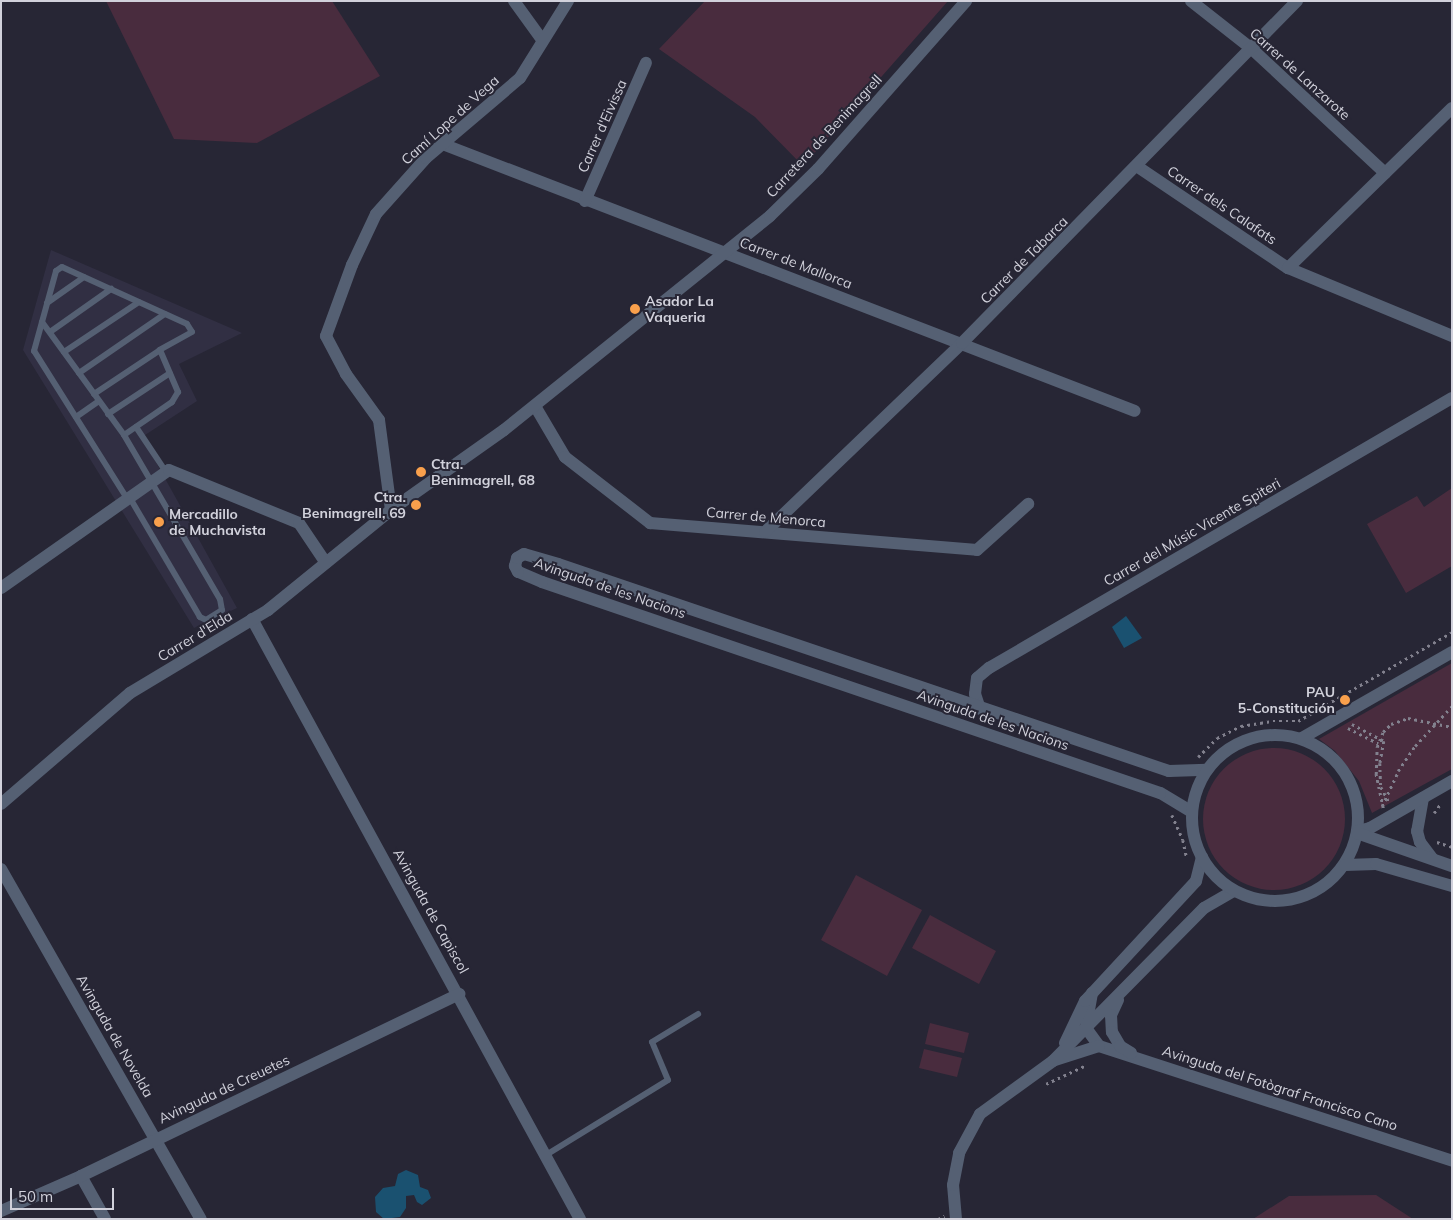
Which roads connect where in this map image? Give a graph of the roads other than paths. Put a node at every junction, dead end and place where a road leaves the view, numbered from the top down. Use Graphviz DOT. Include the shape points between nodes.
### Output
graph roads {
  1 [pos="514,1"];
  2 [pos="568,1"];
  3 [pos="966,1"];
  4 [pos="1191,1"];
  5 [pos="1297,1"];
  6 [pos="543,40"];
  7 [pos="1252,49"];
  8 [pos="646,63"];
  9 [pos="1452,108"];
  10 [pos="445,145"];
  11 [pos="1138,166"];
  12 [pos="1385,172"];
  13 [pos="585,201"];
  14 [pos="726,252"];
  15 [pos="1288,268"];
  16 [pos="84,277"];
  17 [pos="111,289"];
  18 [pos="139,302"];
  19 [pos="48,303"];
  20 [pos="165,314"];
  21 [pos="42,322"];
  22 [pos="50,332"];
  23 [pos="1452,336"];
  24 [pos="962,344"];
  25 [pos="160,350"];
  26 [pos="64,352"];
  27 [pos="79,373"];
  28 [pos="170,373"];
  29 [pos="94,394"];
  30 [pos="1452,398"];
  31 [pos="99,401"];
  32 [pos="535,406"];
  33 [pos="1135,411"];
  34 [pos="108,414"];
  35 [pos="76,417"];
  36 [pos="136,427"];
  37 [pos="124,435"];
  38 [pos="166,472"];
  39 [pos="152,482"];
  40 [pos="408,498"];
  41 [pos="129,499"];
  42 [pos="1028,504"];
  43 [pos="391,510"];
  44 [pos="765,532"];
  45 [pos="326,564"];
  46 [pos="1,588"];
  47 [pos="252,619"];
  48 [pos="1452,652"];
  49 [pos="980,709"];
  50 [pos="1302,738"];
  51 [pos="1207,770"];
  52 [pos="1452,781"];
  53 [pos="1423,798"];
  54 [pos="1,804"];
  55 [pos="1192,812"];
  56 [pos="1358,832"];
  57 [pos="1202,857"];
  58 [pos="1433,860"];
  59 [pos="1345,865"];
  60 [pos="1452,866"];
  61 [pos="1,869"];
  62 [pos="1452,886"];
  63 [pos="1234,891"];
  64 [pos="1122,991"];
  65 [pos="460,994"];
  66 [pos="1088,997"];
  67 [pos="698,1014"];
  68 [pos="1086,1028"];
  69 [pos="1099,1046"];
  70 [pos="1137,1057"];
  71 [pos="1053,1061"];
  72 [pos="157,1138"];
  73 [pos="546,1155"];
  74 [pos="1452,1161"];
  75 [pos="81,1176"];
  76 [pos="1,1211"];
  77 [pos="952,1217"];
  78 [pos="105,1219"];
  79 [pos="201,1219"];
  80 [pos="580,1219"];
  1 -- 6 [label="street"];
  2 -- 6 [label="street, Camí Lope de Vega"];
  3 -- 14 [label="street, Carretera de Benimagrell" via="818,169 770,216"];
  4 -- 7 [label="street, Carrer de Lanzarote"];
  5 -- 7 [label="street, Carrer de Tabarca"];
  6 -- 10 [label="street, Camí Lope de Vega" via="520,78"];
  7 -- 11 [label="street, Carrer de Tabarca"];
  7 -- 12 [label="street, Carrer de Lanzarote"];
  8 -- 13 [label="street, Carrer d'Eivissa"];
  9 -- 12 [label="street"];
  10 -- 13 [label="street, Carrer de Mallorca"];
  10 -- 43 [label="street, Camí Lope de Vega" via="426,158 376,214 352,265 326,336 346,374 379,420"];
  11 -- 15 [label="street, Carrer dels Calafats"];
  11 -- 24 [label="street, Carrer de Tabarca"];
  12 -- 15 [label="street"];
  13 -- 14 [label="street, Carrer de Mallorca"];
  14 -- 24 [label="street, Carrer de Mallorca"];
  14 -- 32 [label="street, Carretera de Benimagrell"];
  15 -- 23 [label="street, Carrer dels Calafats"];
  16 -- 17 [label="lane"];
  16 -- 19 [label="lane"];
  16 -- 19 [label="lane" via="62,267 56,271"];
  17 -- 18 [label="lane"];
  17 -- 22 [label="lane"];
  18 -- 20 [label="lane"];
  18 -- 26 [label="lane"];
  19 -- 21 [label="lane"];
  20 -- 25 [label="lane" via="187,324 192,332"];
  20 -- 27 [label="lane"];
  21 -- 22 [label="lane"];
  21 -- 35 [label="lane" via="34,351"];
  22 -- 26 [label="lane"];
  24 -- 33 [label="street, Carrer de Mallorca"];
  24 -- 44 [label="street, Carrer de Tabarca"];
  25 -- 28 [label="lane"];
  25 -- 29 [label="lane"];
  26 -- 27 [label="lane"];
  27 -- 29 [label="lane"];
  28 -- 34 [label="lane"];
  28 -- 36 [label="lane" via="178,392 175,397"];
  29 -- 31 [label="lane"];
  30 -- 49 [label="street, Carrer del Músic Vicente Spiteri" via="989,668 977,678 975,694"];
  31 -- 34 [label="lane"];
  31 -- 35 [label="lane"];
  32 -- 40 [label="street, Carretera de Benimagrell"];
  32 -- 44 [label="street, Carrer de Menorca" via="565,457 650,523"];
  34 -- 37 [label="lane"];
  35 -- 41 [label="lane"];
  36 -- 37 [label="lane"];
  36 -- 38 [label="lane"];
  37 -- 39 [label="lane"];
  38 -- 39 [label="street"];
  38 -- 45 [label="street" via="170,470 299,523"];
  39 -- 41 [label="street"];
  39 -- 41 [label="lane" via="220,599 222,610 206,620 200,617"];
  40 -- 43 [label="street, Carrer d'Elda"];
  41 -- 46 [label="street"];
  42 -- 44 [label="street, Carrer de Menorca" via="977,550"];
  43 -- 45 [label="street, Carrer d'Elda"];
  45 -- 47 [label="street, Carrer d'Elda"];
  47 -- 54 [label="street, Carrer d'Elda" via="130,693"];
  47 -- 65 [label="street, Avinguda de Capiscol"];
  48 -- 50 [label="street"];
  49 -- 51 [label="street, Avinguda de les Nacions" via="1169,771"];
  49 -- 55 [label="street, Avinguda de les Nacions" via="558,564 524,554 517,558 515,566 518,572 542,582 1164,795"];
  50 -- 51 [label="street" via="1263,735 1235,745"];
  50 -- 56 [label="street" via="1323,749 1342,767 1355,793"];
  51 -- 55 [label="street"];
  52 -- 53 [label="street"];
  53 -- 56 [label="street"];
  53 -- 58 [label="street" via="1417,825 1420,842"];
  55 -- 57 [label="street" via="1193,831"];
  56 -- 58 [label="street"];
  56 -- 59 [label="street"];
  57 -- 63 [label="street" via="1212,872"];
  57 -- 66 [label="street" via="1196,880"];
  58 -- 60 [label="street"];
  59 -- 62 [label="street" via="1376,864"];
  59 -- 63 [label="street" via="1320,889 1284,901 1259,900"];
  61 -- 72 [label="street, Avinguda de Novelda"];
  63 -- 64 [label="street" via="1204,908"];
  64 -- 68 [label="street"];
  64 -- 70 [label="street" via="1111,1015 1112,1032 1120,1046"];
  65 -- 72 [label="street, Avinguda de Creuetes"];
  65 -- 73 [label="street, Avinguda de Capiscol"];
  66 -- 68 [label="street"];
  66 -- 71 [label="street"];
  67 -- 73 [label="lane" via="652,1042 668,1080"];
  68 -- 69 [label="street"];
  68 -- 71 [label="street"];
  69 -- 70 [label="street, Avinguda del Fotògraf Francisco Cano"];
  69 -- 71 [label="street"];
  70 -- 74 [label="street, Avinguda del Fotògraf Francisco Cano"];
  71 -- 77 [label="street" via="980,1114 959,1154 953,1185"];
  72 -- 75 [label="street, Avinguda de Creuetes"];
  72 -- 79 [label="street, Avinguda de Novelda"];
  73 -- 80 [label="street, Avinguda de Capiscol"];
  75 -- 76 [label="street, Avinguda de Creuetes"];
  75 -- 78 [label="street"];
}
